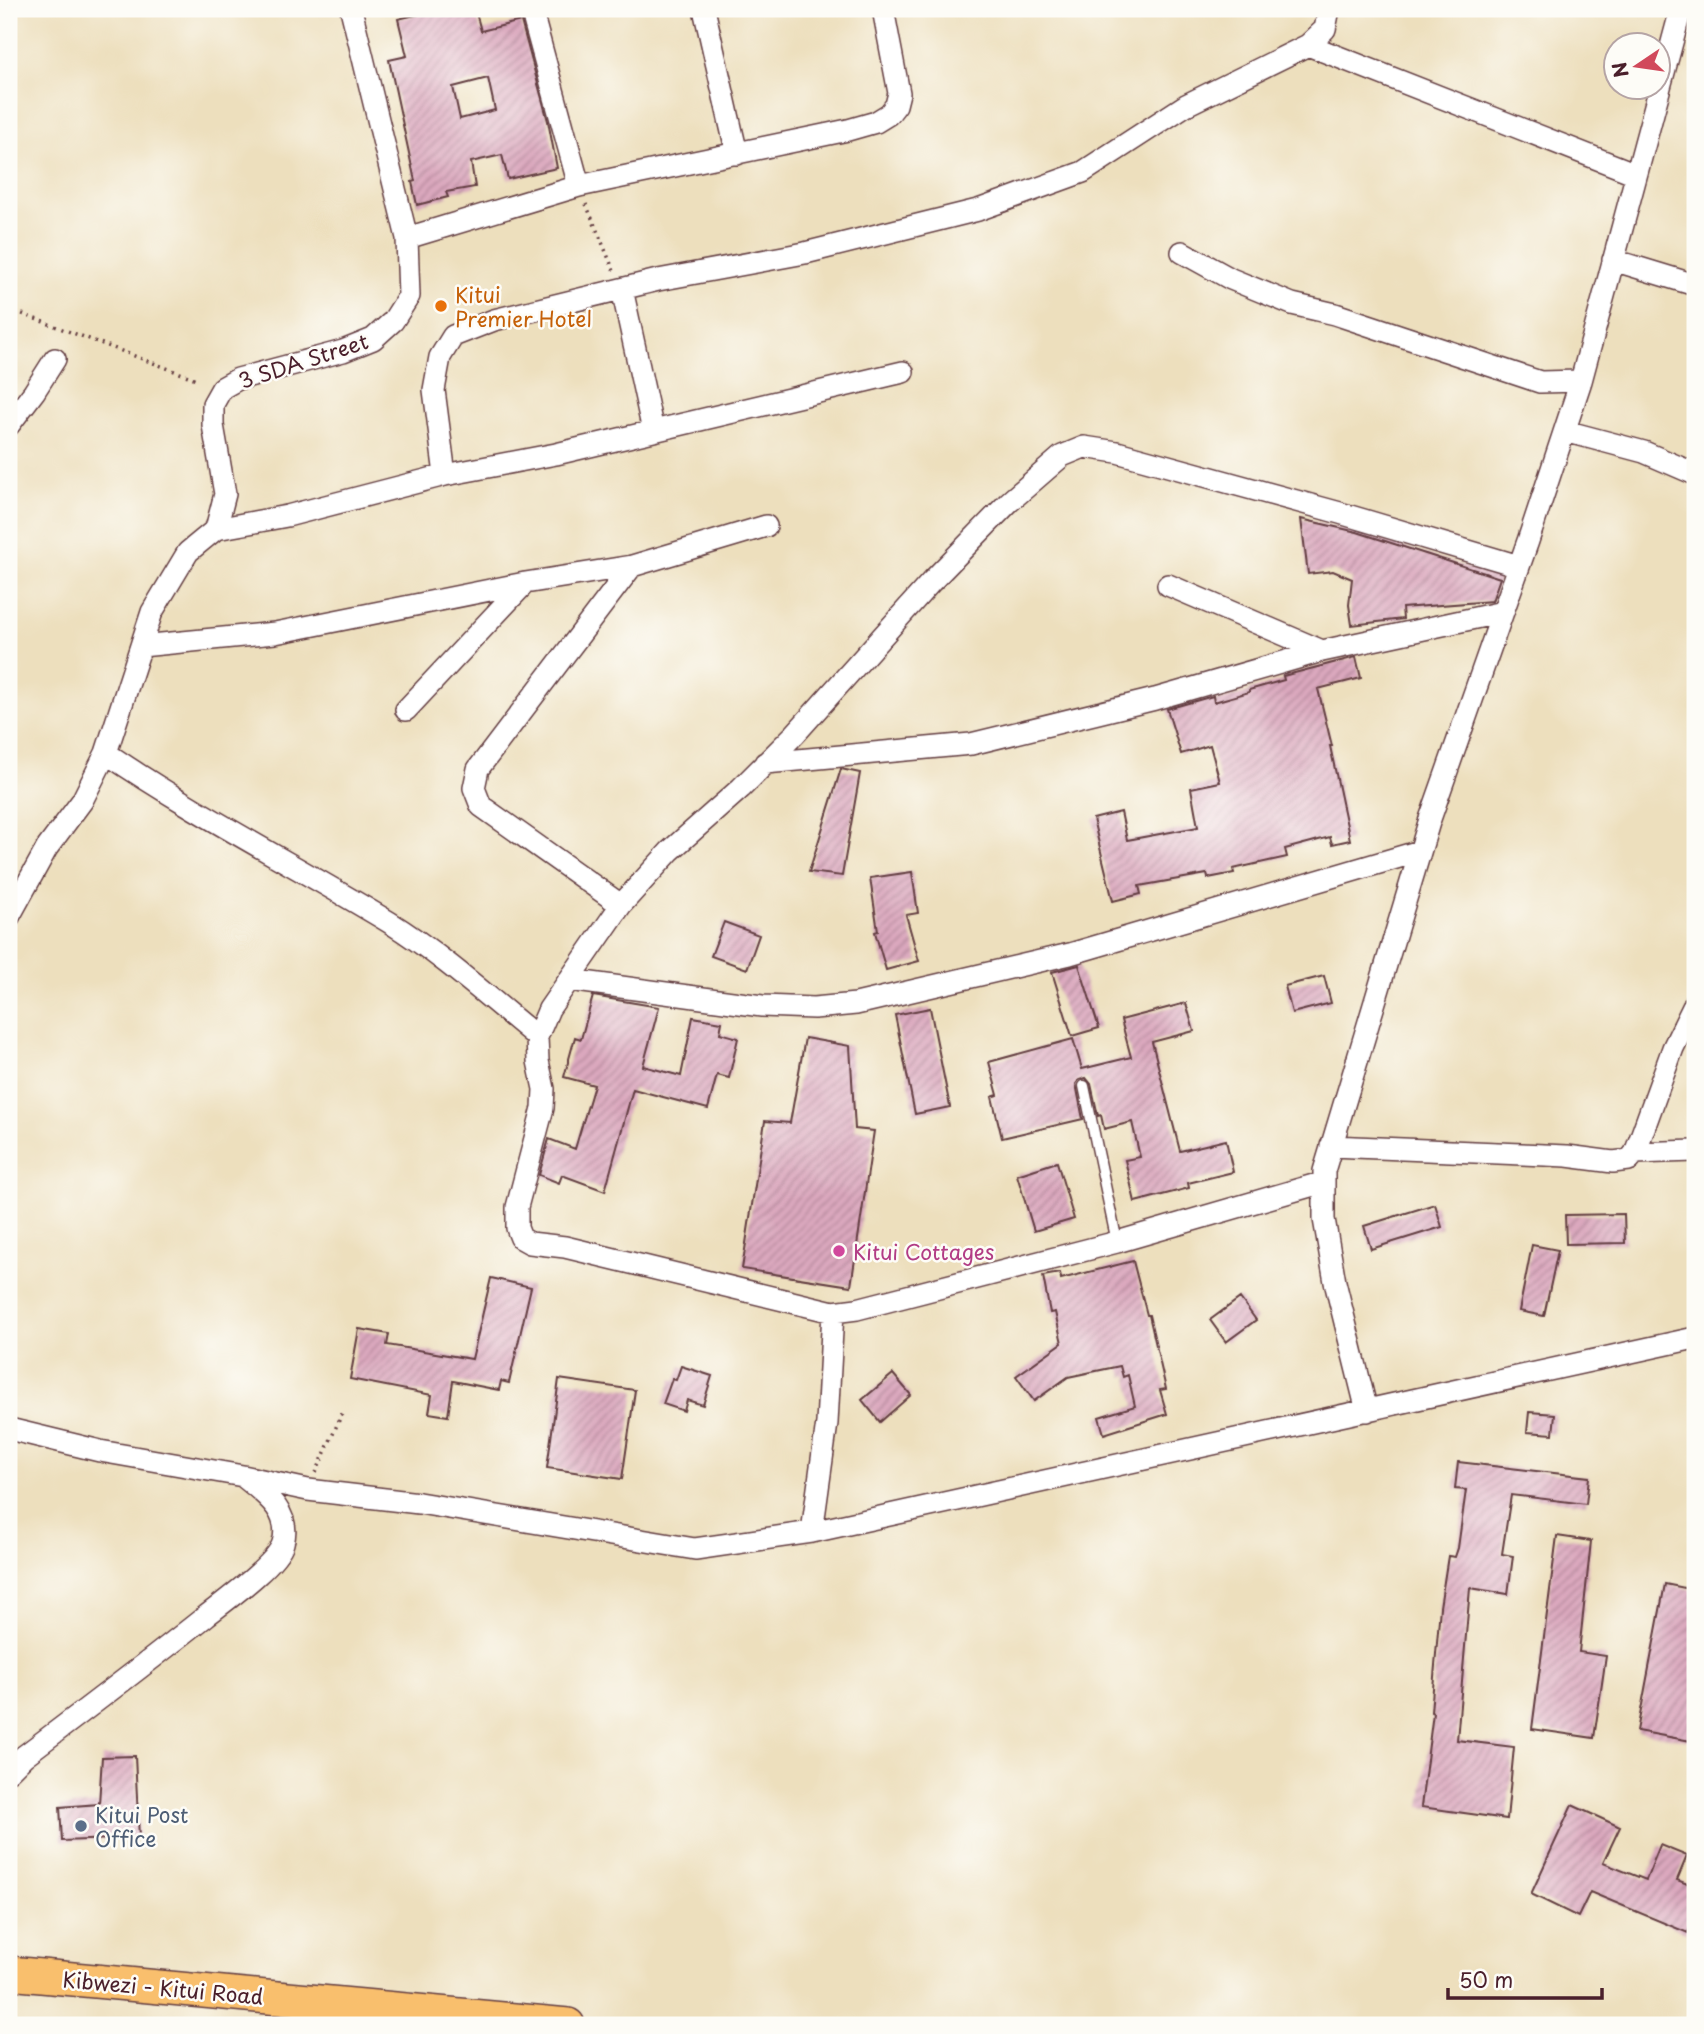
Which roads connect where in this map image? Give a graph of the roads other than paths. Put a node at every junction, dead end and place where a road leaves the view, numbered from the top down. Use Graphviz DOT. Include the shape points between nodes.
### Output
graph roads {
  1 [pos="351,9"];
  2 [pos="531,9"];
  3 [pos="704,9"];
  4 [pos="883,9"];
  5 [pos="1329,9"];
  6 [pos="1681,9"];
  7 [pos="1308,45"];
  8 [pos="737,154"];
  9 [pos="1636,174"];
  10 [pos="579,186"];
  11 [pos="407,238"];
  12 [pos="1182,252"];
  13 [pos="1613,260"];
  14 [pos="1695,285"];
  15 [pos="622,289"];
  16 [pos="55,359"];
  17 [pos="903,372"];
  18 [pos="1581,381"];
  19 [pos="9,425"];
  20 [pos="653,431"];
  21 [pos="1564,431"];
  22 [pos="1695,474"];
  23 [pos="445,475"];
  24 [pos="766,526"];
  25 [pos="216,529"];
  26 [pos="632,566"];
  27 [pos="1519,566"];
  28 [pos="525,583"];
  29 [pos="1168,585"];
  30 [pos="1503,612"];
  31 [pos="141,646"];
  32 [pos="1322,651"];
  33 [pos="407,710"];
  34 [pos="106,752"];
  35 [pos="765,763"];
  36 [pos="1420,851"];
  37 [pos="621,905"];
  38 [pos="9,916"];
  39 [pos="569,980"];
  40 [pos="1695,1003"];
  41 [pos="537,1037"];
  42 [pos="1084,1086"];
  43 [pos="1331,1146"];
  44 [pos="1695,1151"];
  45 [pos="1635,1153"];
  46 [pos="1324,1182"];
  47 [pos="1117,1242"];
  48 [pos="833,1312"];
  49 [pos="1695,1338"];
  50 [pos="1367,1411"];
  51 [pos="9,1429"];
  52 [pos="243,1476"];
  53 [pos="812,1532"];
  54 [pos="9,1771"];
  55 [pos="9,1973"];
  56 [pos="568,2025"];
  1 -- 11 [label="street, 3 SDA Street"];
  2 -- 10 [label="street"];
  3 -- 8 [label="street"];
  4 -- 8 [label="street" via="899,93 889,114 848,130"];
  5 -- 7 [label="street" via="1325,29"];
  6 -- 9 [label="street"];
  7 -- 9 [label="street"];
  7 -- 15 [label="street" via="1186,106 1083,172 978,211 805,253"];
  8 -- 10 [label="street"];
  9 -- 13 [label="street"];
  10 -- 11 [label="street"];
  11 -- 25 [label="street, 3 SDA Street" via="409,296 393,321 373,339 238,379 222,388 213,404 225,494"];
  12 -- 18 [label="street" via="1292,304 1540,382"];
  13 -- 14 [label="street"];
  13 -- 18 [label="street"];
  15 -- 20 [label="street"];
  15 -- 23 [label="street" via="494,320 453,336 440,357 434,390"];
  16 -- 19 [label="street"];
  17 -- 20 [label="street"];
  18 -- 21 [label="street"];
  20 -- 23 [label="street"];
  21 -- 22 [label="street" via="1644,453"];
  21 -- 27 [label="street"];
  23 -- 25 [label="street" via="287,516"];
  24 -- 26 [label="street"];
  25 -- 31 [label="street" via="188,552 171,576"];
  26 -- 28 [label="street"];
  26 -- 37 [label="street" via="478,769 474,788 481,806"];
  27 -- 30 [label="street"];
  27 -- 35 [label="street" via="1340,513 1084,447 1062,456 1009,502"];
  28 -- 31 [label="street" via="275,633"];
  28 -- 33 [label="street"];
  29 -- 32 [label="street"];
  30 -- 32 [label="street"];
  30 -- 36 [label="street"];
  31 -- 34 [label="street"];
  32 -- 35 [label="street" via="1155,699 971,744"];
  34 -- 38 [label="street" via="82,801 47,848"];
  34 -- 41 [label="street" via="161,791 391,923"];
  35 -- 37 [label="street" via="670,851"];
  36 -- 39 [label="street" via="1070,954 856,1004 762,1006"];
  36 -- 43 [label="street"];
  37 -- 39 [label="street"];
  39 -- 41 [label="street" via="548,1009"];
  40 -- 45 [label="street" via="1673,1048"];
  41 -- 48 [label="street" via="543,1108 517,1207 520,1238"];
  42 -- 47 [label="lane"];
  43 -- 45 [label="street" via="1613,1162 1629,1160"];
  43 -- 46 [label="street"];
  44 -- 45 [label="street"];
  46 -- 47 [label="street"];
  46 -- 50 [label="street" via="1324,1219 1335,1282"];
  47 -- 48 [label="street"];
  48 -- 53 [label="street" via="827,1423"];
  49 -- 50 [label="street"];
  50 -- 53 [label="street"];
  51 -- 52 [label="street" via="100,1451"];
  52 -- 53 [label="street" via="695,1549"];
  52 -- 54 [label="street" via="278,1508 285,1526 283,1544 268,1564"];
  55 -- 56 [label="main road, Kibwezi - Kitui Road"];
}
